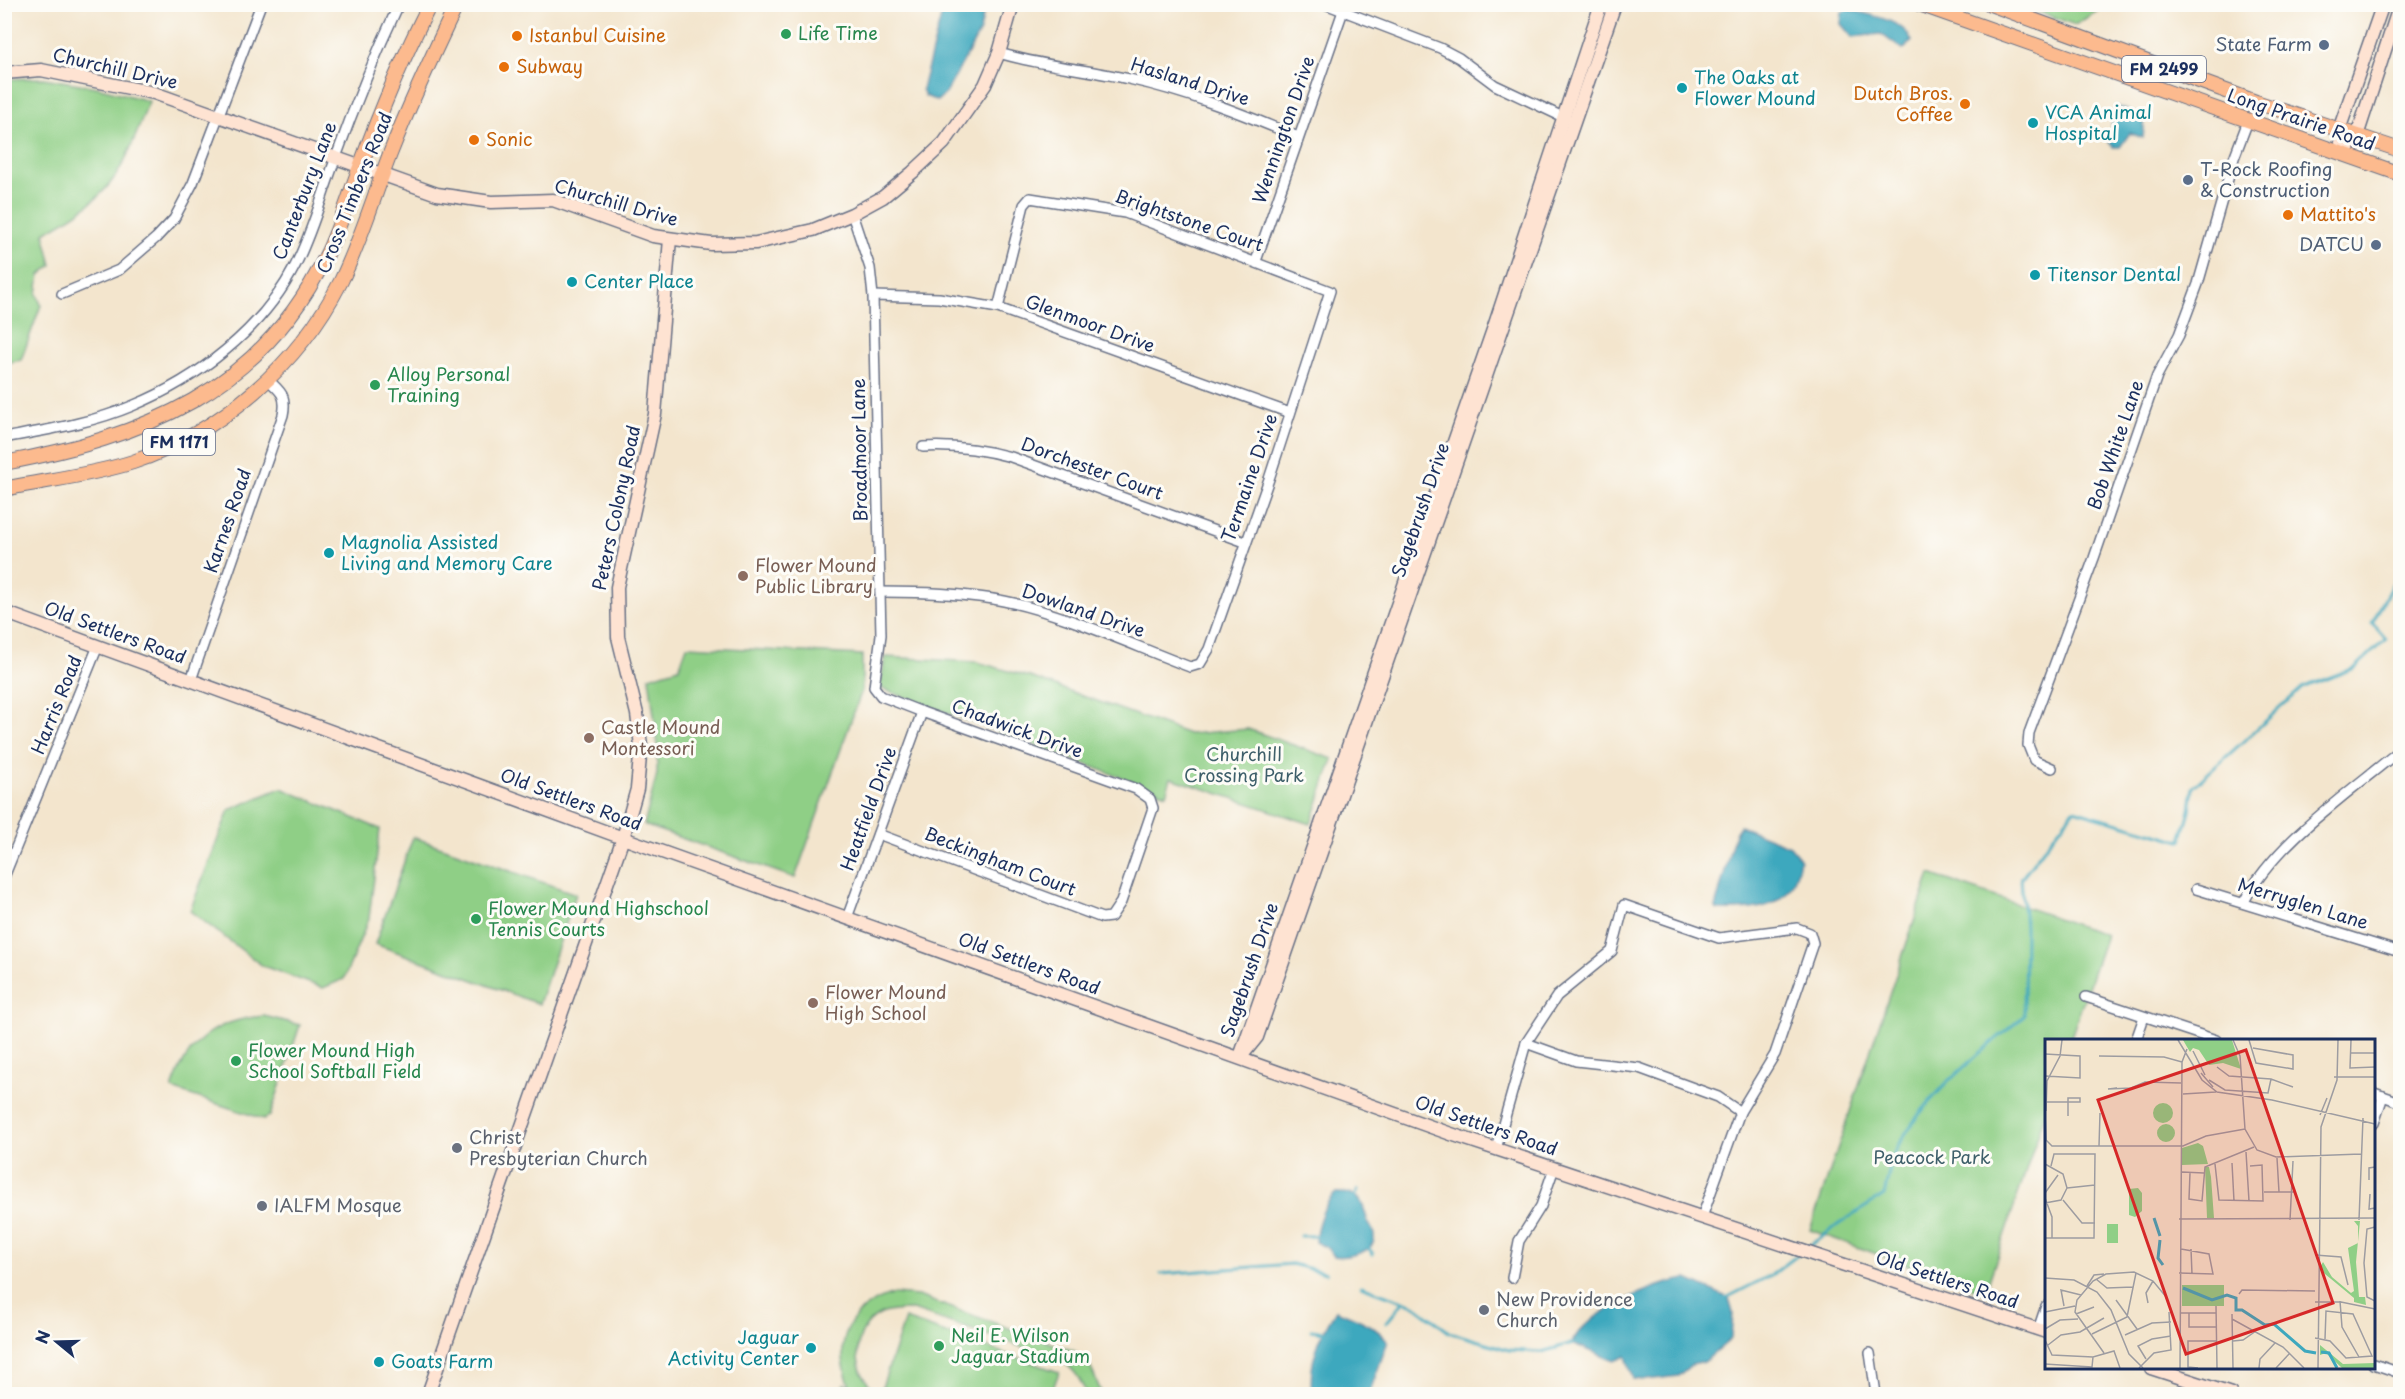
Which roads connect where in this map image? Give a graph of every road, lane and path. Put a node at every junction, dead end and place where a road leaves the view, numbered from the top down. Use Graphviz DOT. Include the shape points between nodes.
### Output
graph roads {
  1 [pos="261,4"];
  2 [pos="399,4"];
  3 [pos="430,4"];
  4 [pos="458,4"];
  5 [pos="1013,4"];
  6 [pos="1325,4"];
  7 [pos="1615,4"];
  8 [pos="1919,4"];
  9 [pos="1990,4"];
  10 [pos="2382,4"];
  11 [pos="2400,4"];
  12 [pos="1600,9"];
  13 [pos="1947,9"];
  14 [pos="1343,11"];
  15 [pos="999,54"];
  16 [pos="1596,59"];
  17 [pos="4,73"];
  18 [pos="216,116"];
  19 [pos="1563,117"];
  20 [pos="2248,122"];
  21 [pos="1575,123"];
  22 [pos="2339,130"];
  23 [pos="2357,136"];
  24 [pos="1298,137"];
  25 [pos="2400,150"];
  26 [pos="2343,154"];
  27 [pos="335,158"];
  28 [pos="360,167"];
  29 [pos="2400,174"];
  30 [pos="383,175"];
  31 [pos="852,214"];
  32 [pos="670,239"];
  33 [pos="1256,261"];
  34 [pos="62,294"];
  35 [pos="873,296"];
  36 [pos="1327,301"];
  37 [pos="998,308"];
  38 [pos="267,379"];
  39 [pos="1290,413"];
  40 [pos="4,438"];
  41 [pos="923,447"];
  42 [pos="95,457"];
  43 [pos="4,463"];
  44 [pos="4,489"];
  45 [pos="1245,542"];
  46 [pos="880,592"];
  47 [pos="4,612"];
  48 [pos="99,646"];
  49 [pos="1200,664"];
  50 [pos="191,680"];
  51 [pos="1374,680"];
  52 [pos="874,687"];
  53 [pos="922,712"];
  54 [pos="2400,750"];
  55 [pos="2052,768"];
  56 [pos="878,834"];
  57 [pos="623,838"];
  58 [pos="4,877"];
  59 [pos="2196,889"];
  60 [pos="2244,902"];
  61 [pos="1111,917"];
  62 [pos="847,918"];
  63 [pos="2400,952"];
  64 [pos="2086,998"];
  65 [pos="2144,1017"];
  66 [pos="2137,1039"];
  67 [pos="2210,1039"];
  68 [pos="1526,1043"];
  69 [pos="1240,1058"];
  70 [pos="2378,1094"];
  71 [pos="2400,1102"];
  72 [pos="2375,1111"];
  73 [pos="1740,1112"];
  74 [pos="1496,1149"];
  75 [pos="1554,1168"];
  76 [pos="1702,1217"];
  77 [pos="1512,1278"];
  78 [pos="2045,1312"];
  79 [pos="2042,1331"];
  80 [pos="1870,1353"];
  81 [pos="2375,1365"];
  82 [pos="2154,1369"];
  83 [pos="2400,1373"];
  84 [pos="428,1395"];
  85 [pos="1876,1395"];
  86 [pos="2231,1395"];
  1 -- 18 [label="street"];
  2 -- 27 [label="street, Canterbury Lane"];
  3 -- 28 [label="main road, Cross Timbers Road / FM 1171" via="387,96"];
  4 -- 30 [label="main road, Cross Timbers Road / FM 1171" via="408,109"];
  5 -- 15 [label="street, Churchill Drive"];
  6 -- 14 [label="street"];
  7 -- 16 [label="street, Sagebrush Drive"];
  8 -- 13 [label="main road, Long Prairie Road / FM 2499"];
  9 -- 22 [label="main road, Long Prairie Road / FM 2499"];
  10 -- 22 [label="street"];
  11 -- 23 [label="street"];
  12 -- 16 [label="street" via="1604,20"];
  12 -- 19 [label="street, Sagebrush Drive"];
  13 -- 20 [label="main road, Long Prairie Road / FM 2499"];
  14 -- 19 [label="street" via="1440,48 1495,85"];
  14 -- 24 [label="street, Wennington Drive"];
  15 -- 24 [label="street, Hasland Drive" via="1160,86"];
  15 -- 31 [label="street, Churchill Drive" via="985,85 944,142 883,197"];
  16 -- 21 [label="street, Sagebrush Drive"];
  17 -- 18 [label="street, Churchill Drive" via="40,70 132,88"];
  18 -- 27 [label="street, Churchill Drive"];
  18 -- 34 [label="street" via="193,183 174,219 119,270"];
  19 -- 21 [label="street"];
  19 -- 51 [label="street, Sagebrush Drive"];
  20 -- 26 [label="main road, Long Prairie Road / FM 2499"];
  20 -- 55 [label="street, Bob White Lane" via="2198,284 2157,376 2029,733 2028,745 2034,760"];
  21 -- 51 [label="street, Sagebrush Drive"];
  22 -- 23 [label="main road, Long Prairie Road / FM 2499"];
  22 -- 26 [label="street"];
  23 -- 25 [label="main road, Long Prairie Road / FM 2499"];
  23 -- 26 [label="street"];
  24 -- 33 [label="street, Wennington Drive"];
  26 -- 29 [label="main road, Long Prairie Road / FM 2499"];
  27 -- 28 [label="street, Churchill Drive"];
  27 -- 40 [label="street, Canterbury Lane" via="295,266 244,334 187,376 132,406 68,426"];
  28 -- 30 [label="street, Churchill Drive"];
  28 -- 42 [label="main road, Cross Timbers Road / FM 1171" via="327,254 297,306 275,333 202,397 131,431"];
  30 -- 32 [label="street, Churchill Drive" via="437,194 491,202 553,200"];
  30 -- 38 [label="main road, Cross Timbers Road / FM 1171" via="351,259 329,301 295,350"];
  31 -- 32 [label="street, Churchill Drive" via="772,241 711,244"];
  31 -- 35 [label="street, Broadmoor Lane" via="870,268"];
  32 -- 57 [label="street, Peters Colony Road" via="655,414 617,587 618,637 637,714 640,746 637,789"];
  33 -- 36 [label="street, Brightstone Court" via="1330,291"];
  33 -- 37 [label="street, Brightstone Court" via="1125,213 1030,198 1024,205"];
  35 -- 37 [label="street, Glenmoor Drive" via="939,298"];
  35 -- 46 [label="street, Broadmoor Lane"];
  36 -- 39 [label="street, Termaine Drive"];
  37 -- 39 [label="street, Glenmoor Drive"];
  38 -- 42 [label="main road, Cross Timbers Road / FM 1171" via="195,434 132,462"];
  38 -- 50 [label="street, Karnes Road" via="283,393 283,415"];
  39 -- 45 [label="street, Termaine Drive"];
  41 -- 45 [label="street, Dorchester Court" via="948,446 1003,455"];
  42 -- 43 [label="main road, Cross Timbers Road / FM 1171"];
  42 -- 44 [label="main road, Cross Timbers Road / FM 1171"];
  45 -- 49 [label="street, Termaine Drive" via="1209,649"];
  46 -- 49 [label="street, Dowland Drive" via="1004,601 1190,667"];
  46 -- 52 [label="street, Broadmoor Lane" via="880,656"];
  47 -- 48 [label="street, Old Settlers Road"];
  48 -- 50 [label="street, Old Settlers Road"];
  48 -- 58 [label="street, Harris Road"];
  50 -- 57 [label="street, Old Settlers Road"];
  51 -- 69 [label="street, Sagebrush Drive" via="1257,1036"];
  52 -- 53 [label="street, Chadwick Drive" via="881,696"];
  53 -- 56 [label="street, Heatfield Drive"];
  53 -- 61 [label="street, Chadwick Drive" via="1136,789 1150,799 1150,818"];
  54 -- 60 [label="street" via="2281,851 2256,879"];
  56 -- 61 [label="street, Beckingham Court" via="1102,918"];
  56 -- 62 [label="street, Heatfield Drive"];
  57 -- 62 [label="street, Old Settlers Road"];
  57 -- 84 [label="street, Peters Colony Road"];
  59 -- 60 [label="street, Merryglen Lane"];
  60 -- 63 [label="street, Merryglen Lane"];
  62 -- 69 [label="street, Old Settlers Road"];
  64 -- 65 [label="street"];
  65 -- 66 [label="street"];
  65 -- 67 [label="street"];
  68 -- 73 [label="street" via="1576,1061 1639,1068 1718,1097"];
  68 -- 73 [label="street" via="1557,996 1612,951 1624,905 1719,938 1797,928 1810,933 1813,943 1774,1054"];
  68 -- 74 [label="street"];
  69 -- 74 [label="street, Old Settlers Road"];
  70 -- 71 [label="street"];
  70 -- 72 [label="street"];
  73 -- 76 [label="street"];
  74 -- 75 [label="street, Old Settlers Road"];
  75 -- 76 [label="street, Old Settlers Road"];
  75 -- 77 [label="street" via="1541,1206 1519,1241"];
  76 -- 79 [label="street, Old Settlers Road"];
  78 -- 79 [label="street"];
  80 -- 85 [label="street"];
  81 -- 83 [label="street"];
  82 -- 86 [label="street"];
}
